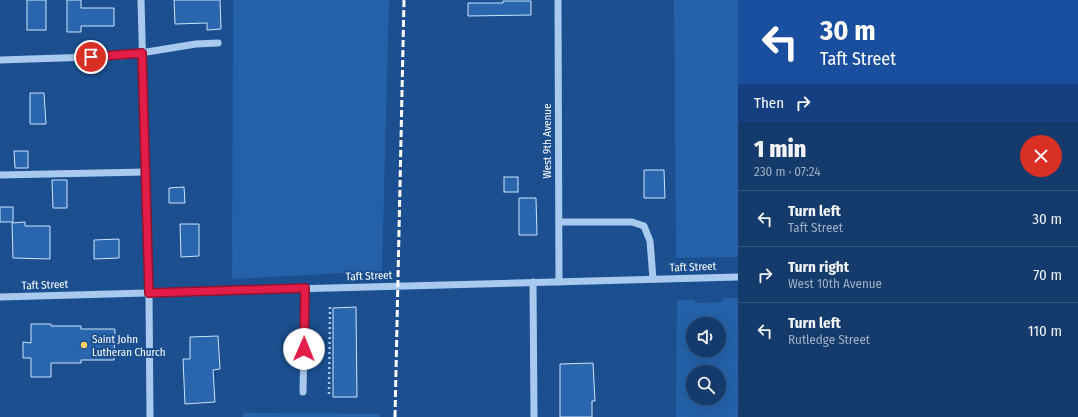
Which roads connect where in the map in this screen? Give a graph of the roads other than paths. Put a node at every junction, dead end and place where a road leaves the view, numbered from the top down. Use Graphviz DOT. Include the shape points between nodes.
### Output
graph roads {
  1 [pos="141,0"];
  2 [pos="558,0"];
  3 [pos="218,43"];
  4 [pos="142,53"];
  5 [pos="0,60"];
  6 [pos="146,172"];
  7 [pos="0,175"];
  8 [pos="559,222"];
  9 [pos="738,277"];
  10 [pos="653,279"];
  11 [pos="533,282"];
  12 [pos="559,282"];
  13 [pos="305,288"];
  14 [pos="149,293"];
  15 [pos="0,297"];
  16 [pos="303,392"];
  17 [pos="150,417"];
  18 [pos="534,417"];
  1 -- 4 [label="street"];
  2 -- 8 [label="street, West 9th Avenue"];
  3 -- 4 [label="street"];
  4 -- 5 [label="street" via="122,56"];
  4 -- 6 [label="street"];
  6 -- 7 [label="street"];
  6 -- 14 [label="street"];
  8 -- 10 [label="street" via="632,222 644,226 650,241"];
  8 -- 12 [label="street, West 9th Avenue"];
  9 -- 10 [label="street, Taft Street"];
  10 -- 12 [label="street, Taft Street"];
  11 -- 12 [label="street, Taft Street"];
  11 -- 13 [label="street, Taft Street"];
  11 -- 18 [label="street"];
  13 -- 14 [label="street, Taft Street"];
  13 -- 16 [label="street"];
  14 -- 15 [label="street, Taft Street"];
  14 -- 17 [label="street"];
}
